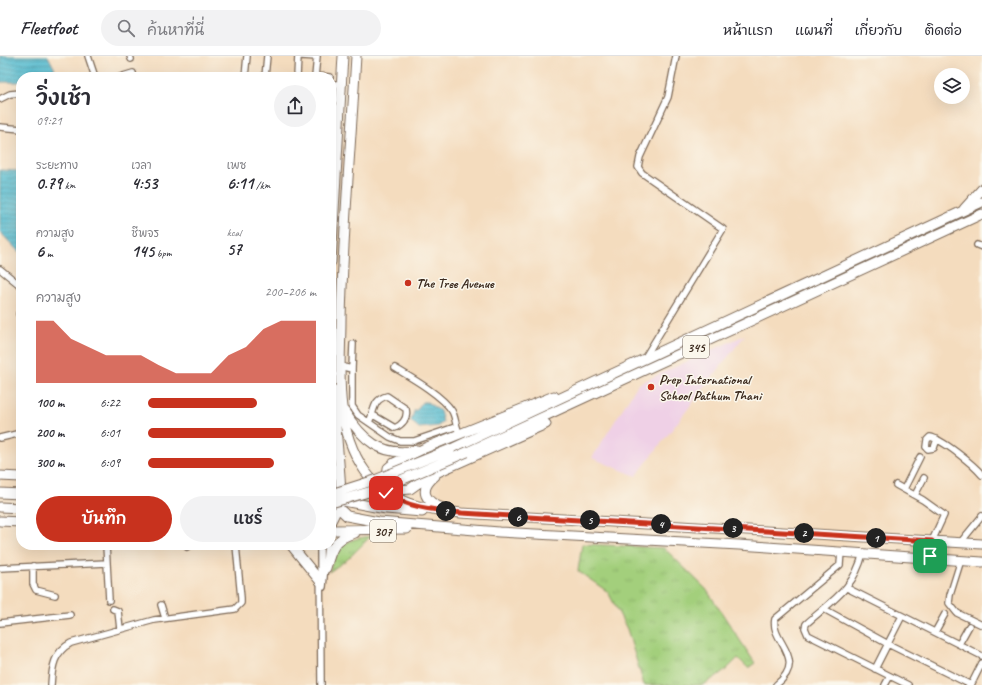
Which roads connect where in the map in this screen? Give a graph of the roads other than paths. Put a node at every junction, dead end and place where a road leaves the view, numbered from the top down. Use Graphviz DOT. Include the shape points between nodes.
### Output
graph roads {
  1 [pos="88,56"];
  2 [pos="247,56"];
  3 [pos="267,56"];
  4 [pos="298,56"];
  5 [pos="302,56"];
  6 [pos="317,56"];
  7 [pos="343,56"];
  8 [pos="356,56"];
  9 [pos="676,56"];
  10 [pos="93,72"];
  11 [pos="245,72"];
  12 [pos="265,72"];
  13 [pos="297,72"];
  14 [pos="315,72"];
  15 [pos="336,79"];
  16 [pos="341,81"];
  17 [pos="336,82"];
  18 [pos="16,93"];
  19 [pos="0,99"];
  20 [pos="0,127"];
  21 [pos="16,128"];
  22 [pos="336,150"];
  23 [pos="982,190"];
  24 [pos="982,202"];
  25 [pos="964,210"];
  26 [pos="982,214"];
  27 [pos="982,217"];
  28 [pos="968,220"];
  29 [pos="0,269"];
  30 [pos="16,282"];
  31 [pos="353,344"];
  32 [pos="644,359"];
  33 [pos="395,368"];
  34 [pos="339,369"];
  35 [pos="352,370"];
  36 [pos="593,383"];
  37 [pos="336,384"];
  38 [pos="580,401"];
  39 [pos="342,406"];
  40 [pos="373,415"];
  41 [pos="368,422"];
  42 [pos="336,426"];
  43 [pos="395,428"];
  44 [pos="458,430"];
  45 [pos="16,434"];
  46 [pos="390,437"];
  47 [pos="0,438"];
  48 [pos="937,439"];
  49 [pos="337,446"];
  50 [pos="425,448"];
  51 [pos="336,450"];
  52 [pos="920,457"];
  53 [pos="439,473"];
  54 [pos="982,475"];
  55 [pos="0,476"];
  56 [pos="16,477"];
  57 [pos="924,478"];
  58 [pos="336,483"];
  59 [pos="896,485"];
  60 [pos="904,489"];
  61 [pos="0,493"];
  62 [pos="16,494"];
  63 [pos="915,496"];
  64 [pos="336,501"];
  65 [pos="336,502"];
  66 [pos="336,504"];
  67 [pos="336,506"];
  68 [pos="2,507"];
  69 [pos="16,508"];
  70 [pos="415,512"];
  71 [pos="462,513"];
  72 [pos="982,516"];
  73 [pos="0,521"];
  74 [pos="16,522"];
  75 [pos="422,525"];
  76 [pos="434,527"];
  77 [pos="336,530"];
  78 [pos="366,531"];
  79 [pos="904,540"];
  80 [pos="336,541"];
  81 [pos="932,541"];
  82 [pos="960,543"];
  83 [pos="982,544"];
  84 [pos="106,550"];
  85 [pos="236,550"];
  86 [pos="295,550"];
  87 [pos="320,550"];
  88 [pos="326,550"];
  89 [pos="331,550"];
  90 [pos="841,551"];
  91 [pos="863,553"];
  92 [pos="905,556"];
  93 [pos="933,559"];
  94 [pos="961,560"];
  95 [pos="982,562"];
  96 [pos="107,563"];
  97 [pos="32,566"];
  98 [pos="0,568"];
  99 [pos="326,568"];
  100 [pos="320,581"];
  101 [pos="847,588"];
  102 [pos="55,595"];
  103 [pos="321,595"];
  104 [pos="109,600"];
  105 [pos="161,605"];
  106 [pos="113,609"];
  107 [pos="824,609"];
  108 [pos="945,614"];
  109 [pos="70,615"];
  110 [pos="902,616"];
  111 [pos="165,618"];
  112 [pos="0,623"];
  113 [pos="982,624"];
  114 [pos="969,626"];
  115 [pos="120,629"];
  116 [pos="935,632"];
  117 [pos="888,644"];
  118 [pos="959,644"];
  119 [pos="982,656"];
  120 [pos="982,662"];
  121 [pos="875,669"];
  122 [pos="890,676"];
  123 [pos="51,685"];
  124 [pos="321,685"];
  125 [pos="776,685"];
  126 [pos="885,685"];
  127 [pos="908,685"];
  128 [pos="971,685"];
  1 -- 10 [label="street"];
  2 -- 11 [label="street"];
  3 -- 12 [label="street"];
  4 -- 13 [label="street"];
  5 -- 6 [label="street"];
  6 -- 14 [label="street"];
  7 -- 16 [label="main road"];
  8 -- 34 [label="main road"];
  9 -- 32 [label="street" via="668,97 640,157 638,167 642,173 723,229"];
  15 -- 16 [label="street"];
  16 -- 17 [label="street"];
  16 -- 22 [label="main road"];
  18 -- 19 [label="street"];
  20 -- 21 [label="street"];
  23 -- 25 [label="main road"];
  24 -- 25 [label="main road, 345"];
  25 -- 32 [label="main road, 345"];
  26 -- 28 [label="main road, 345"];
  27 -- 28 [label="main road"];
  28 -- 38 [label="main road, 345"];
  29 -- 30 [label="street"];
  31 -- 35 [label="street"];
  32 -- 36 [label="main road, 345"];
  33 -- 44 [label="street" via="418,381 451,410"];
  34 -- 35 [label="street"];
  34 -- 37 [label="main road"];
  34 -- 39 [label="main road"];
  35 -- 41 [label="street" via="352,406 358,415"];
  36 -- 44 [label="main road"];
  36 -- 64 [label="main road, 345, bridge" via="451,449 376,480"];
  38 -- 53 [label="main road" via="553,420"];
  38 -- 65 [label="main road, 345, bridge" via="382,488"];
  39 -- 50 [label="main road" via="356,428 371,443 400,452"];
  39 -- 71 [label="main road" via="357,457 365,471 386,493 423,508"];
  40 -- 41 [label="street"];
  40 -- 43 [label="street"];
  40 -- 43 [label="street" via="375,403 387,396 406,409 405,420"];
  41 -- 46 [label="street"];
  42 -- 49 [label="main road"];
  43 -- 46 [label="street"];
  44 -- 46 [label="street" via="414,441 400,441"];
  44 -- 50 [label="main road"];
  45 -- 47 [label="street"];
  48 -- 54 [label="street"];
  49 -- 51 [label="main road"];
  49 -- 58 [label="main road" via="340,456"];
  50 -- 53 [label="main road" via="394,463 388,468 387,479 404,491"];
  52 -- 60 [label="street"];
  53 -- 71 [label="main road" via="425,488 428,500 434,505"];
  55 -- 56 [label="main road"];
  57 -- 63 [label="street"];
  59 -- 60 [label="street"];
  60 -- 63 [label="street"];
  61 -- 62 [label="main road"];
  63 -- 81 [label="street" via="944,515"];
  66 -- 70 [label="main road, 307"];
  67 -- 75 [label="main road" via="343,514 352,518"];
  68 -- 69 [label="main road"];
  70 -- 71 [label="main road, 307"];
  70 -- 75 [label="main road" via="412,518"];
  71 -- 79 [label="main road, 307"];
  72 -- 82 [label="street"];
  73 -- 74 [label="main road"];
  75 -- 76 [label="main road"];
  76 -- 78 [label="main road, 307"];
  76 -- 90 [label="main road, 307"];
  77 -- 78 [label="main road, 307"];
  78 -- 80 [label="main road" via="344,536"];
  79 -- 81 [label="main road, 307"];
  79 -- 92 [label="main road" via="913,549"];
  81 -- 82 [label="main road, 307"];
  81 -- 93 [label="main road" via="928,550"];
  82 -- 83 [label="main road, 307"];
  84 -- 96 [label="street"];
  85 -- 111 [label="street" via="241,598 235,609"];
  86 -- 100 [label="main road"];
  87 -- 100 [label="street"];
  88 -- 99 [label="street"];
  89 -- 99 [label="main road"];
  90 -- 91 [label="main road, 307"];
  90 -- 125 [label="street" via="840,565 775,619 775,629 785,647 789,664 787,672"];
  91 -- 92 [label="main road, 307"];
  91 -- 101 [label="street" via="856,576"];
  92 -- 93 [label="main road, 307"];
  93 -- 94 [label="main road, 307"];
  94 -- 95 [label="main road, 307"];
  94 -- 113 [label="street" via="949,603 957,613"];
  96 -- 97 [label="street"];
  96 -- 104 [label="street"];
  97 -- 98 [label="street"];
  97 -- 102 [label="street" via="36,590"];
  99 -- 103 [label="street"];
  100 -- 103 [label="street"];
  101 -- 107 [label="street"];
  101 -- 110 [label="street"];
  103 -- 124 [label="street"];
  105 -- 111 [label="street"];
  106 -- 115 [label="street" via="118,611"];
  107 -- 117 [label="street"];
  107 -- 121 [label="street" via="806,624 808,635"];
  108 -- 116 [label="street"];
  109 -- 112 [label="street"];
  110 -- 116 [label="street"];
  110 -- 117 [label="street"];
  111 -- 115 [label="street"];
  114 -- 118 [label="street"];
  115 -- 123 [label="street" via="80,639 65,646 55,658"];
  116 -- 118 [label="street"];
  117 -- 121 [label="street"];
  117 -- 128 [label="street"];
  118 -- 119 [label="street"];
  120 -- 128 [label="street"];
  121 -- 122 [label="street"];
  122 -- 126 [label="street"];
  122 -- 127 [label="street"];
}
